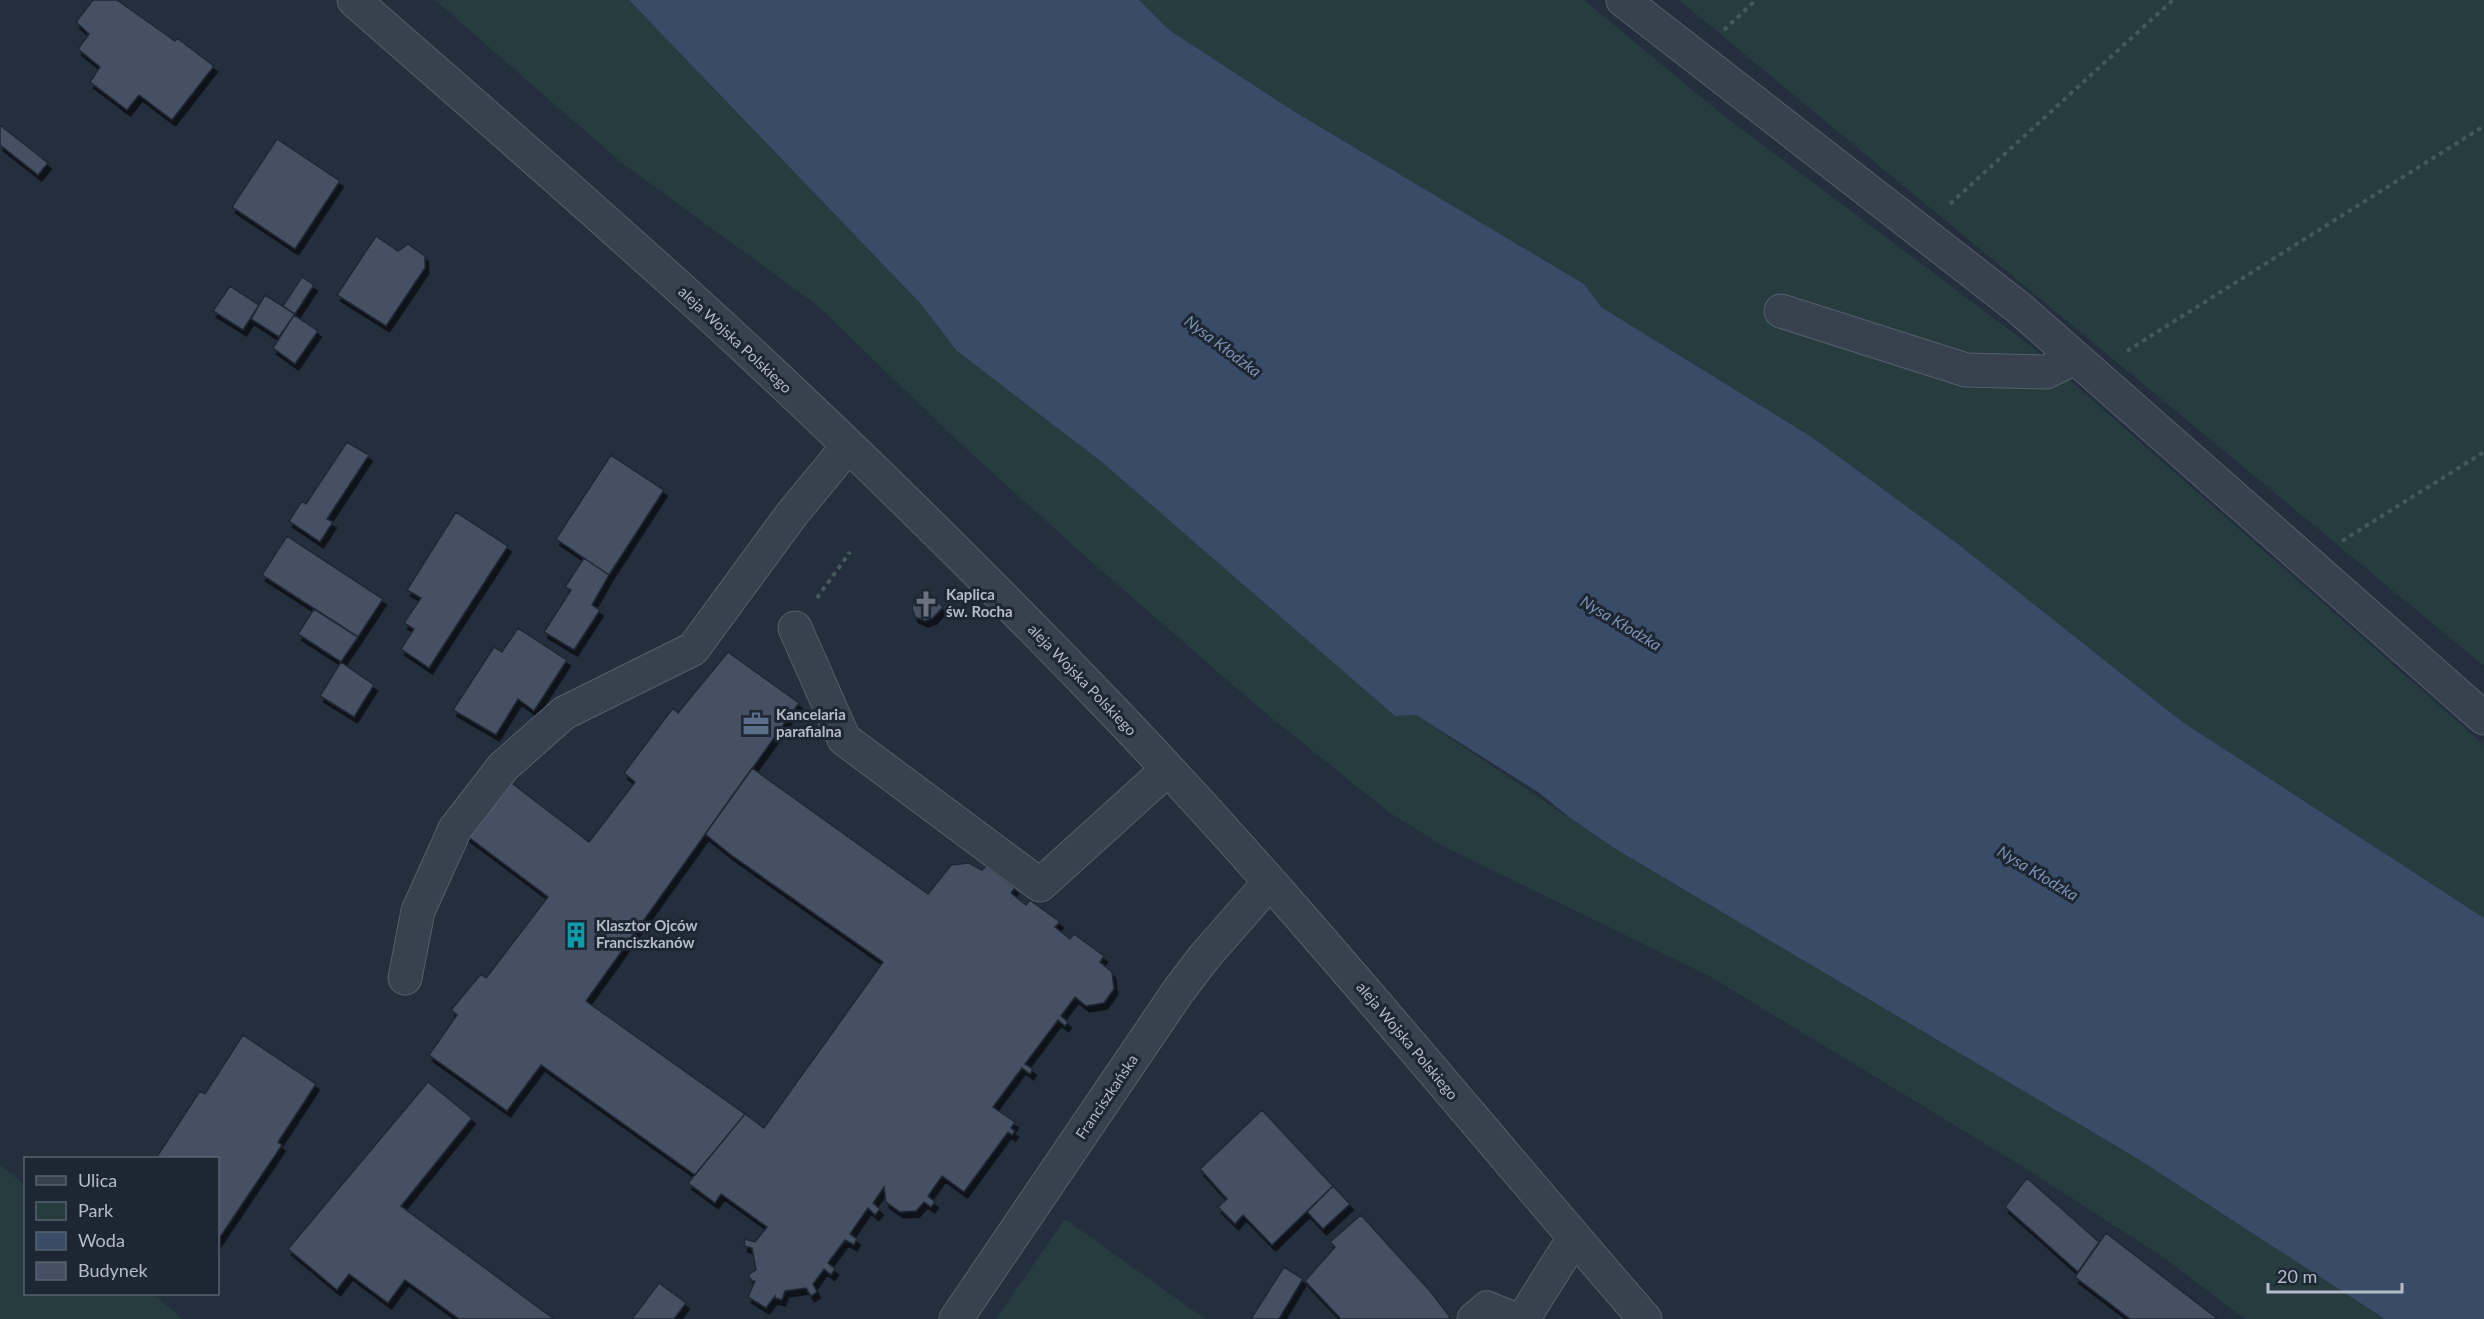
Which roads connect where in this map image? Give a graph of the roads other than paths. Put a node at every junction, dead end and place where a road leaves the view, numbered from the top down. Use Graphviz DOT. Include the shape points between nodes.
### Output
graph roads {
  1 [pos="354,0"];
  2 [pos="1623,0"];
  3 [pos="1781,311"];
  4 [pos="2083,366"];
  5 [pos="848,446"];
  6 [pos="795,628"];
  7 [pos="2484,718"];
  8 [pos="1168,769"];
  9 [pos="1269,883"];
  10 [pos="405,978"];
  11 [pos="1574,1238"];
  12 [pos="956,1319"];
  13 [pos="1474,1319"];
  14 [pos="1514,1319"];
  15 [pos="1523,1319"];
  16 [pos="1645,1319"];
  1 -- 5 [label="street, aleja Wojska Polskiego" via="634,246"];
  2 -- 4 [label="street" via="2019,308"];
  3 -- 4 [label="street" via="1966,370 2046,372"];
  4 -- 7 [label="street"];
  5 -- 8 [label="street, aleja Wojska Polskiego"];
  5 -- 10 [label="street" via="792,514 693,649 564,713 503,767 455,829 418,911"];
  6 -- 8 [label="street" via="844,739 1040,885"];
  8 -- 9 [label="street, aleja Wojska Polskiego"];
  9 -- 11 [label="street, aleja Wojska Polskiego"];
  9 -- 12 [label="street, Franciszkańska" via="1179,990"];
  11 -- 15 [label="street"];
  11 -- 16 [label="street, aleja Wojska Polskiego"];
  13 -- 14 [label="street" via="1487,1308"];
}
